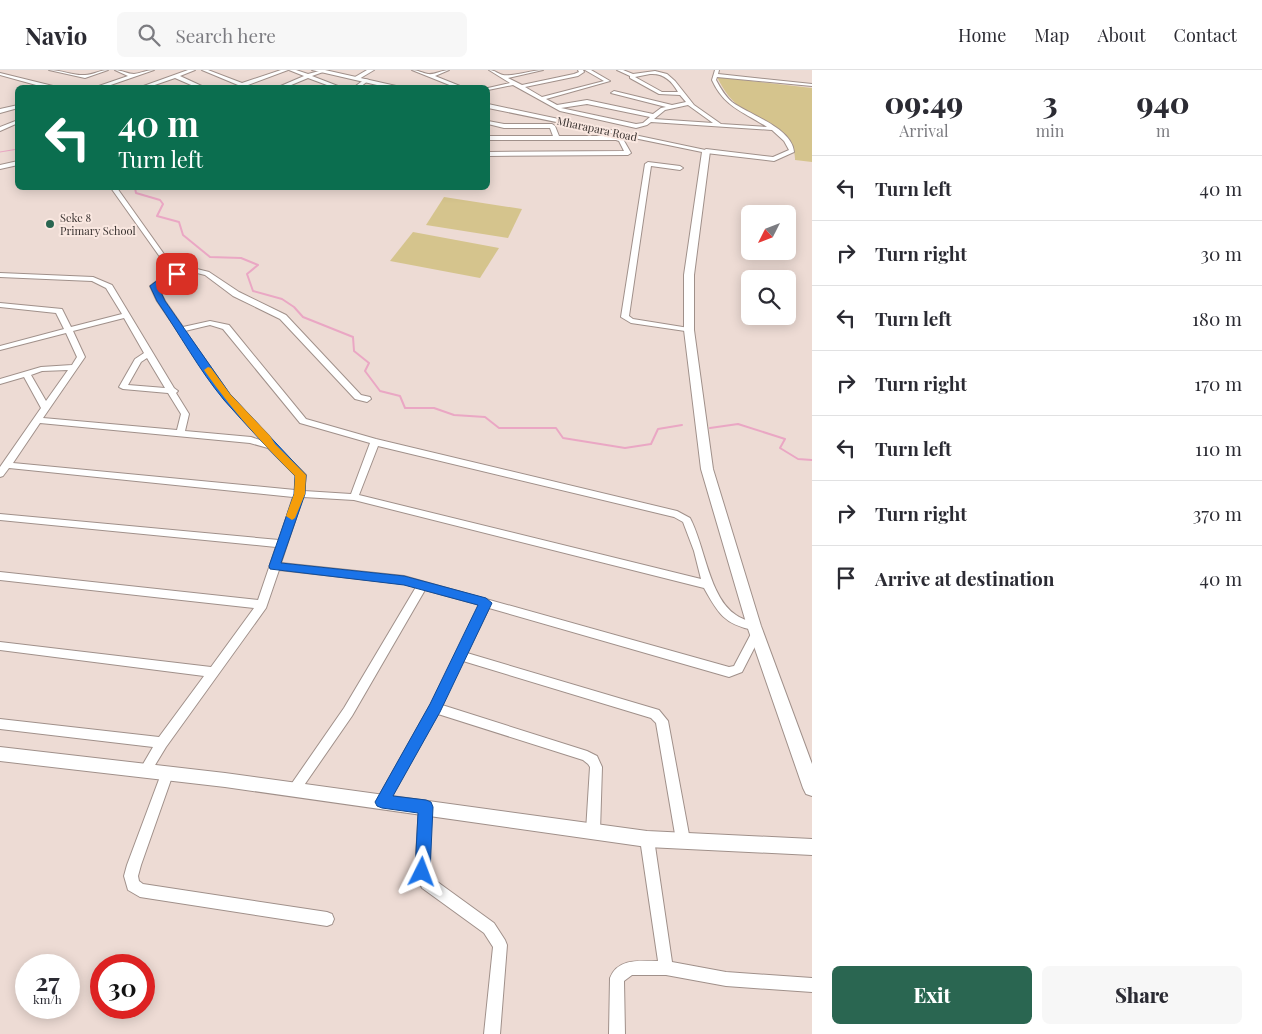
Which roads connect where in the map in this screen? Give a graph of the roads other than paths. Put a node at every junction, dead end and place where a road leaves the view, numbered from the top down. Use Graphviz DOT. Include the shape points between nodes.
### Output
graph roads {
  1 [pos="51,70"];
  2 [pos="106,70"];
  3 [pos="117,70"];
  4 [pos="152,70"];
  5 [pos="193,70"];
  6 [pos="204,70"];
  7 [pos="286,70"];
  8 [pos="291,70"];
  9 [pos="371,70"];
  10 [pos="414,70"];
  11 [pos="447,70"];
  12 [pos="491,70"];
  13 [pos="541,70"];
  14 [pos="580,70"];
  15 [pos="586,70"];
  16 [pos="619,70"];
  17 [pos="672,70"];
  18 [pos="757,70"];
  19 [pos="318,71"];
  20 [pos="658,72"];
  21 [pos="716,73"];
  22 [pos="0,74"];
  23 [pos="68,74"];
  24 [pos="133,76"];
  25 [pos="176,76"];
  26 [pos="310,76"];
  27 [pos="430,76"];
  28 [pos="504,77"];
  29 [pos="632,77"];
  30 [pos="60,78"];
  31 [pos="357,78"];
  32 [pos="754,79"];
  33 [pos="367,80"];
  34 [pos="52,81"];
  35 [pos="514,83"];
  36 [pos="109,84"];
  37 [pos="152,84"];
  38 [pos="288,84"];
  39 [pos="44,85"];
  40 [pos="106,85"];
  41 [pos="149,85"];
  42 [pos="197,85"];
  43 [pos="242,85"];
  44 [pos="333,85"];
  45 [pos="360,85"];
  46 [pos="384,85"];
  47 [pos="455,85"];
  48 [pos="812,85"];
  49 [pos="520,87"];
  50 [pos="490,89"];
  51 [pos="614,92"];
  52 [pos="683,94"];
  53 [pos="540,99"];
  54 [pos="689,103"];
  55 [pos="490,106"];
  56 [pos="671,106"];
  57 [pos="15,107"];
  58 [pos="556,107"];
  59 [pos="0,110"];
  60 [pos="651,118"];
  61 [pos="15,122"];
  62 [pos="490,124"];
  63 [pos="720,126"];
  64 [pos="0,129"];
  65 [pos="772,129"];
  66 [pos="490,138"];
  67 [pos="557,139"];
  68 [pos="532,140"];
  69 [pos="650,140"];
  70 [pos="706,150"];
  71 [pos="490,154"];
  72 [pos="534,154"];
  73 [pos="695,162"];
  74 [pos="15,164"];
  75 [pos="0,167"];
  76 [pos="680,168"];
  77 [pos="115,190"];
  78 [pos="174,272"];
  79 [pos="0,275"];
  80 [pos="0,305"];
  81 [pos="126,315"];
  82 [pos="68,330"];
  83 [pos="180,330"];
  84 [pos="689,330"];
  85 [pos="0,348"];
  86 [pos="149,353"];
  87 [pos="75,367"];
  88 [pos="26,373"];
  89 [pos="0,382"];
  90 [pos="174,391"];
  91 [pos="367,399"];
  92 [pos="45,407"];
  93 [pos="36,420"];
  94 [pos="180,434"];
  95 [pos="375,442"];
  96 [pos="271,446"];
  97 [pos="6,465"];
  98 [pos="0,474"];
  99 [pos="299,494"];
  100 [pos="354,497"];
  101 [pos="0,517"];
  102 [pos="282,544"];
  103 [pos="274,566"];
  104 [pos="0,576"];
  105 [pos="708,585"];
  106 [pos="423,586"];
  107 [pos="486,603"];
  108 [pos="262,605"];
  109 [pos="756,629"];
  110 [pos="0,646"];
  111 [pos="461,656"];
  112 [pos="214,672"];
  113 [pos="435,708"];
  114 [pos="0,724"];
  115 [pos="162,743"];
  116 [pos="0,754"];
  117 [pos="145,771"];
  118 [pos="167,774"];
  119 [pos="812,788"];
  120 [pos="294,790"];
  121 [pos="382,802"];
  122 [pos="426,807"];
  123 [pos="593,831"];
  124 [pos="648,839"];
  125 [pos="683,840"];
  126 [pos="812,847"];
  127 [pos="327,919"];
  128 [pos="666,968"];
  129 [pos="812,985"];
  130 [pos="492,1034"];
  131 [pos="617,1034"];
  1 -- 23 [label="street"];
  2 -- 23 [label="street" via="85,77"];
  3 -- 24 [label="street"];
  4 -- 24 [label="street"];
  5 -- 25 [label="street"];
  6 -- 43 [label="street"];
  7 -- 43 [label="street"];
  8 -- 26 [label="street"];
  9 -- 31 [label="street"];
  10 -- 27 [label="street"];
  11 -- 27 [label="street"];
  12 -- 28 [label="street"];
  13 -- 28 [label="street"];
  14 -- 15 [label="street"];
  14 -- 49 [label="street" via="582,73"];
  15 -- 53 [label="street" via="608,81"];
  16 -- 29 [label="street"];
  17 -- 20 [label="street"];
  18 -- 32 [label="street"];
  19 -- 26 [label="street"];
  19 -- 31 [label="main road"];
  20 -- 29 [label="street"];
  20 -- 52 [label="street" via="673,81"];
  21 -- 32 [label="street"];
  21 -- 65 [label="street" via="715,84 728,101"];
  22 -- 39 [label="street"];
  23 -- 30 [label="street"];
  24 -- 36 [label="street"];
  25 -- 37 [label="street"];
  25 -- 42 [label="street"];
  26 -- 38 [label="street"];
  26 -- 44 [label="street"];
  27 -- 47 [label="street"];
  28 -- 35 [label="street"];
  29 -- 52 [label="street" via="661,93"];
  31 -- 33 [label="main road"];
  32 -- 48 [label="street"];
  33 -- 45 [label="street"];
  33 -- 46 [label="main road"];
  34 -- 39 [label="street"];
  35 -- 49 [label="street"];
  35 -- 50 [label="street"];
  36 -- 40 [label="street"];
  37 -- 41 [label="street"];
  49 -- 53 [label="street"];
  51 -- 56 [label="street"];
  52 -- 54 [label="street"];
  53 -- 58 [label="street"];
  54 -- 56 [label="street"];
  54 -- 63 [label="street"];
  55 -- 69 [label="main road, Mharapara Road"];
  56 -- 60 [label="street"];
  57 -- 59 [label="street"];
  58 -- 60 [label="street" via="587,102"];
  58 -- 60 [label="street" via="636,126"];
  60 -- 63 [label="street"];
  61 -- 64 [label="street"];
  62 -- 67 [label="street" via="552,126"];
  63 -- 65 [label="street"];
  65 -- 70 [label="street" via="783,136 792,151 774,159"];
  66 -- 68 [label="street"];
  67 -- 68 [label="street"];
  67 -- 72 [label="street" via="617,138 628,153"];
  68 -- 72 [label="street"];
  69 -- 70 [label="main road, Mharapara Road"];
  69 -- 73 [label="main road" via="674,148"];
  70 -- 73 [label="main road"];
  71 -- 72 [label="street"];
  73 -- 84 [label="main road"];
  74 -- 75 [label="street"];
  76 -- 84 [label="street" via="648,164 625,317 630,321"];
  77 -- 78 [label="street"];
  78 -- 83 [label="street" via="153,288"];
  78 -- 91 [label="street" via="207,273 236,294 283,317 358,397"];
  79 -- 81 [label="street" via="93,279 109,287"];
  80 -- 82 [label="street" via="55,309 60,311"];
  81 -- 82 [label="street"];
  81 -- 86 [label="street"];
  82 -- 85 [label="street"];
  82 -- 87 [label="street" via="81,352"];
  83 -- 95 [label="street" via="210,323 226,327 303,421"];
  83 -- 96 [label="street" via="227,396"];
  84 -- 109 [label="main road" via="707,470"];
  86 -- 90 [label="street"];
  86 -- 90 [label="street" via="138,361 123,387"];
  87 -- 88 [label="street"];
  87 -- 92 [label="street"];
  88 -- 89 [label="street"];
  88 -- 92 [label="street"];
  90 -- 94 [label="street" via="186,414"];
  92 -- 93 [label="street"];
  93 -- 94 [label="street"];
  93 -- 97 [label="street"];
  94 -- 96 [label="street" via="251,440"];
  95 -- 100 [label="street"];
  95 -- 105 [label="street" via="677,514 687,520"];
  96 -- 99 [label="street" via="301,475"];
  97 -- 98 [label="street"];
  97 -- 99 [label="street"];
  99 -- 100 [label="street"];
  99 -- 102 [label="street"];
  100 -- 105 [label="street"];
  101 -- 102 [label="street"];
  102 -- 103 [label="street"];
  103 -- 106 [label="street" via="404,580"];
  103 -- 108 [label="street"];
  104 -- 108 [label="street"];
  105 -- 109 [label="street" via="724,614"];
  106 -- 107 [label="street"];
  106 -- 120 [label="street" via="348,712"];
  107 -- 109 [label="street" via="729,672 738,669"];
  107 -- 111 [label="street"];
  108 -- 112 [label="street"];
  109 -- 119 [label="main road"];
  110 -- 112 [label="street"];
  111 -- 113 [label="street"];
  111 -- 125 [label="street" via="659,717"];
  112 -- 115 [label="street"];
  113 -- 121 [label="street"];
  113 -- 123 [label="street" via="593,760 596,767"];
  114 -- 115 [label="street"];
  115 -- 117 [label="street"];
  116 -- 117 [label="street"];
  117 -- 118 [label="street"];
  118 -- 120 [label="street"];
  118 -- 127 [label="street" via="134,865 133,885 140,890"];
  120 -- 121 [label="street"];
  121 -- 122 [label="street"];
  122 -- 123 [label="street"];
  122 -- 130 [label="street" via="422,872 427,883 489,928 500,945"];
  123 -- 124 [label="street"];
  124 -- 125 [label="street"];
  124 -- 128 [label="street"];
  125 -- 126 [label="street"];
  128 -- 129 [label="street" via="726,979"];
  128 -- 131 [label="street" via="629,968 620,974 617,983"];
}
